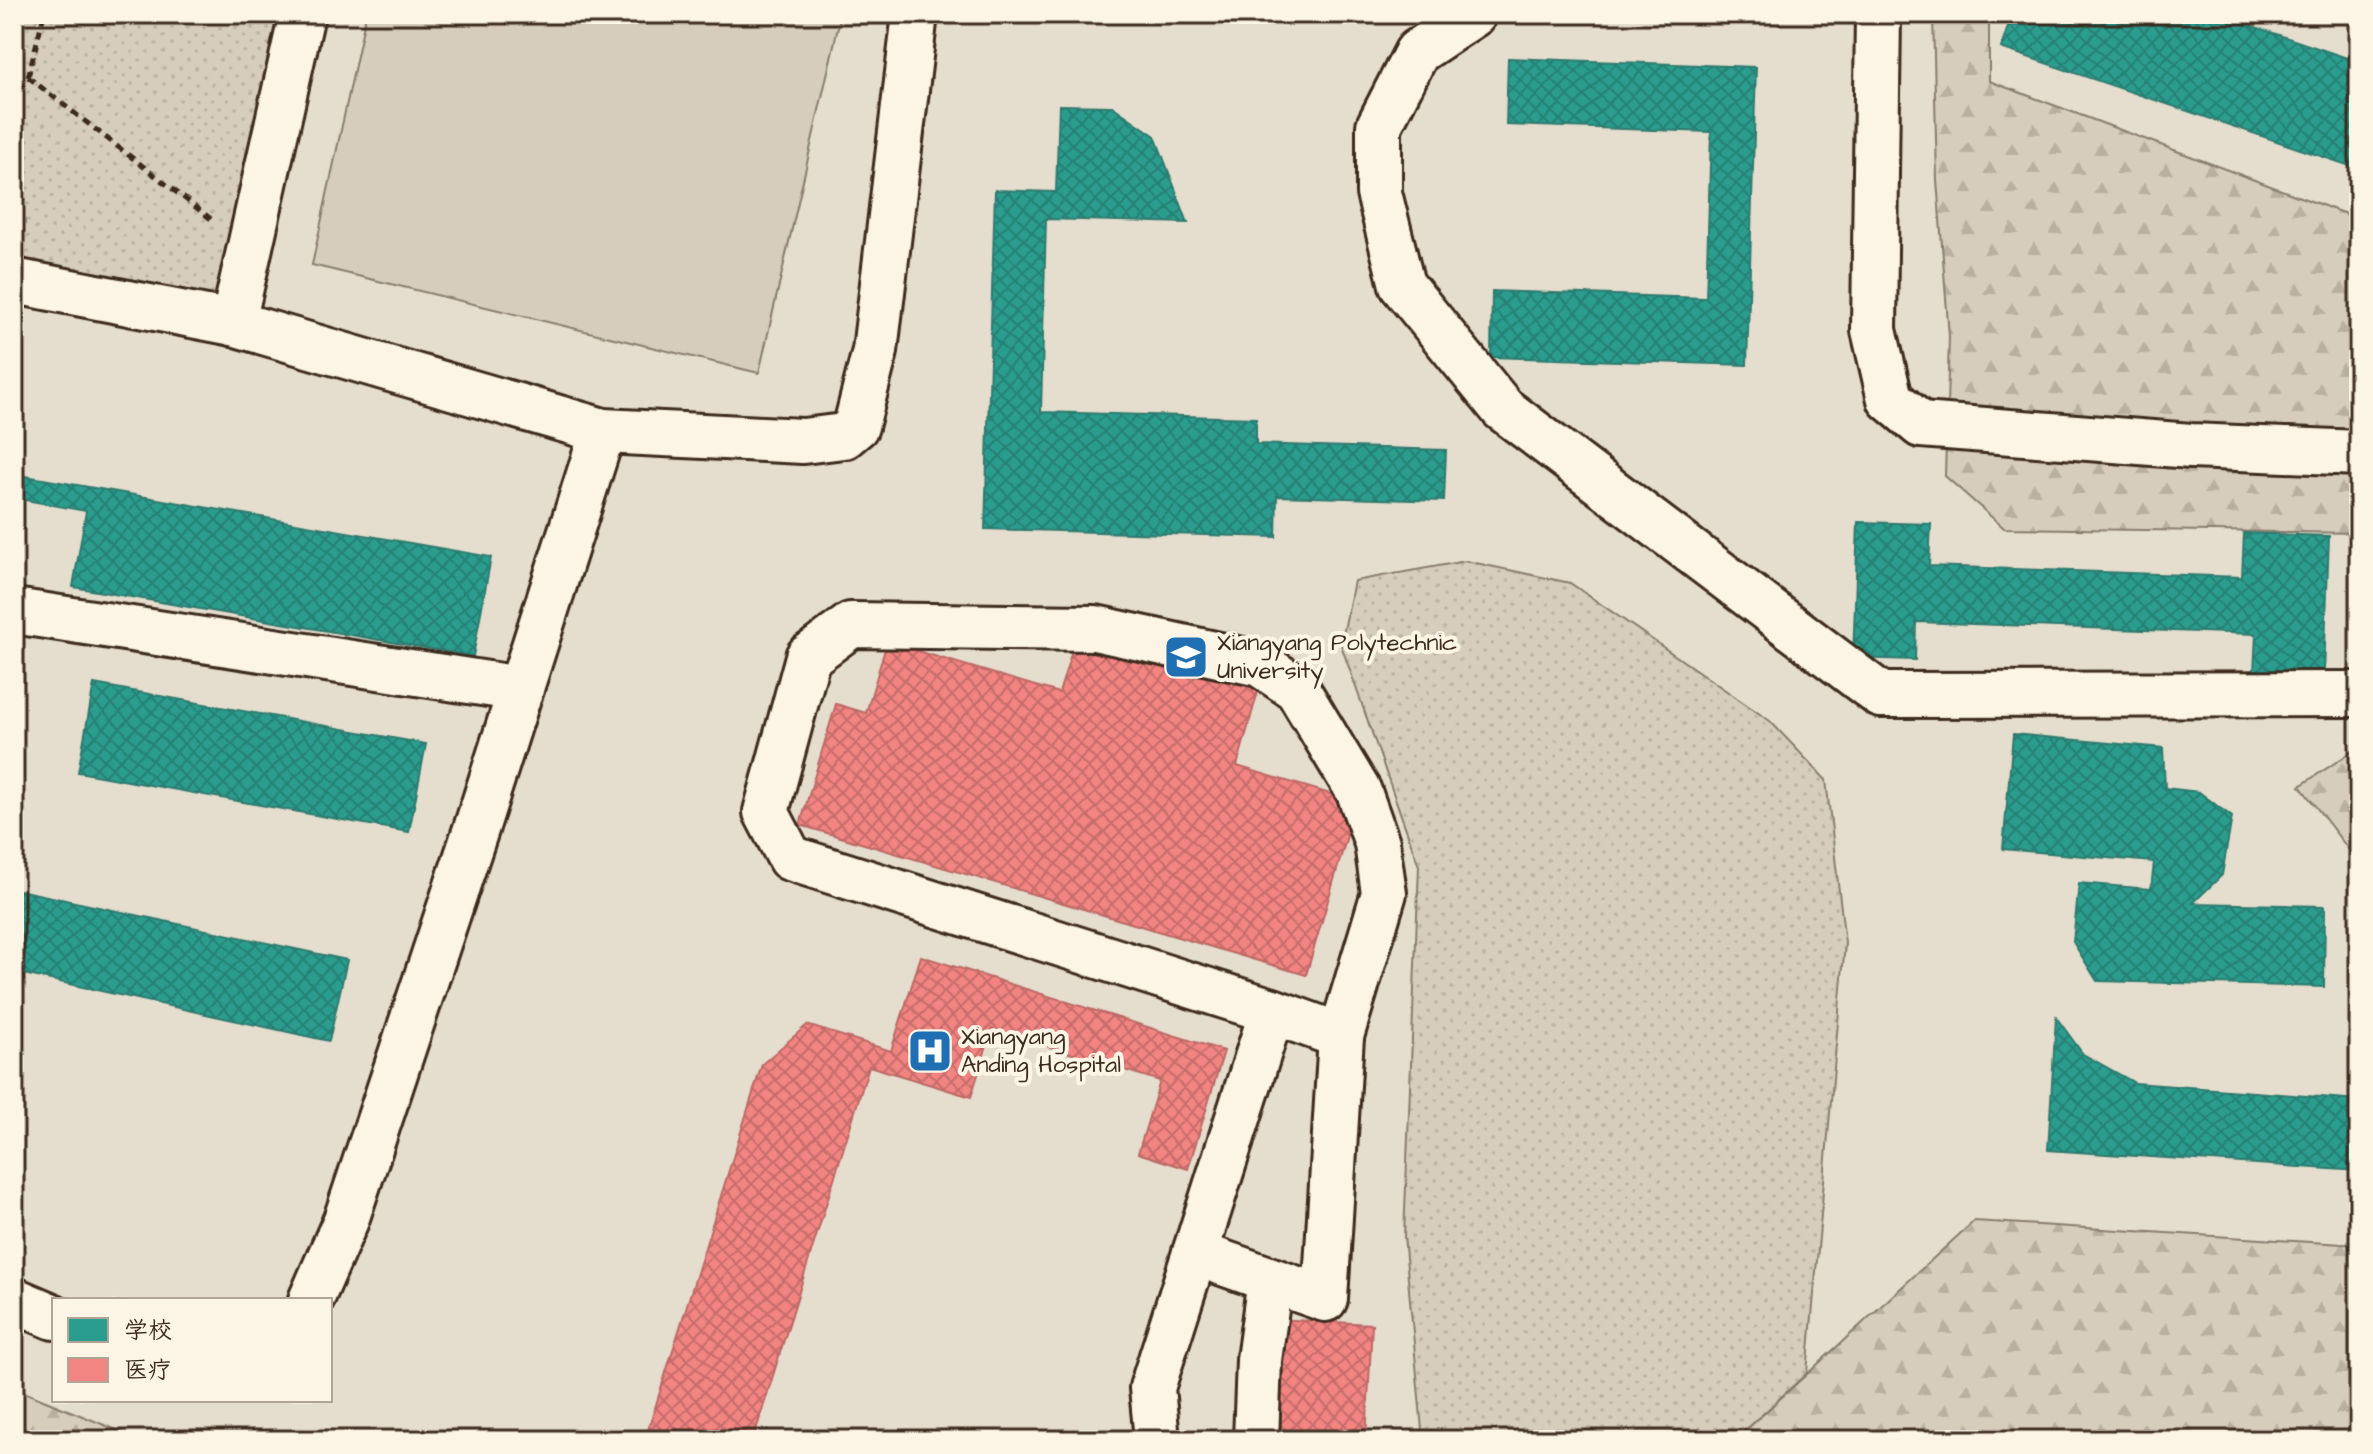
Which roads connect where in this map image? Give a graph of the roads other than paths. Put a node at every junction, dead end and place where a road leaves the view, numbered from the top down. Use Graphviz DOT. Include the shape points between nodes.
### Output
graph roads {
  1 [pos="302,14"];
  2 [pos="915,14"];
  3 [pos="1474,14"];
  4 [pos="1878,14"];
  5 [pos="14,281"];
  6 [pos="233,323"];
  7 [pos="603,431"];
  8 [pos="2359,453"];
  9 [pos="14,611"];
  10 [pos="521,689"];
  11 [pos="2359,694"];
  12 [pos="1272,1011"];
  13 [pos="1341,1036"];
  14 [pos="1195,1253"];
  15 [pos="1270,1280"];
  16 [pos="312,1298"];
  17 [pos="14,1300"];
  18 [pos="52,1316"];
  19 [pos="1157,1440"];
  20 [pos="1256,1440"];
  1 -- 6 [label="lane"];
  2 -- 7 [label="lane" via="875,351 856,426 844,436 803,441"];
  3 -- 11 [label="lane" via="1417,52 1379,126 1379,193 1402,285 1503,409 1881,695"];
  4 -- 8 [label="lane" via="1874,330 1890,399 1921,425"];
  5 -- 6 [label="lane"];
  6 -- 7 [label="lane"];
  7 -- 10 [label="lane"];
  9 -- 10 [label="lane"];
  10 -- 16 [label="lane" via="346,1220"];
  12 -- 13 [label="lane"];
  12 -- 13 [label="lane" via="790,858 766,812 808,657 851,625 1095,628 1260,664 1297,689 1359,792 1377,843 1384,893"];
  12 -- 14 [label="lane"];
  13 -- 15 [label="lane" via="1325,1299"];
  14 -- 15 [label="lane"];
  14 -- 19 [label="lane" via="1152,1388"];
  15 -- 20 [label="lane"];
  17 -- 18 [label="lane"];
}
